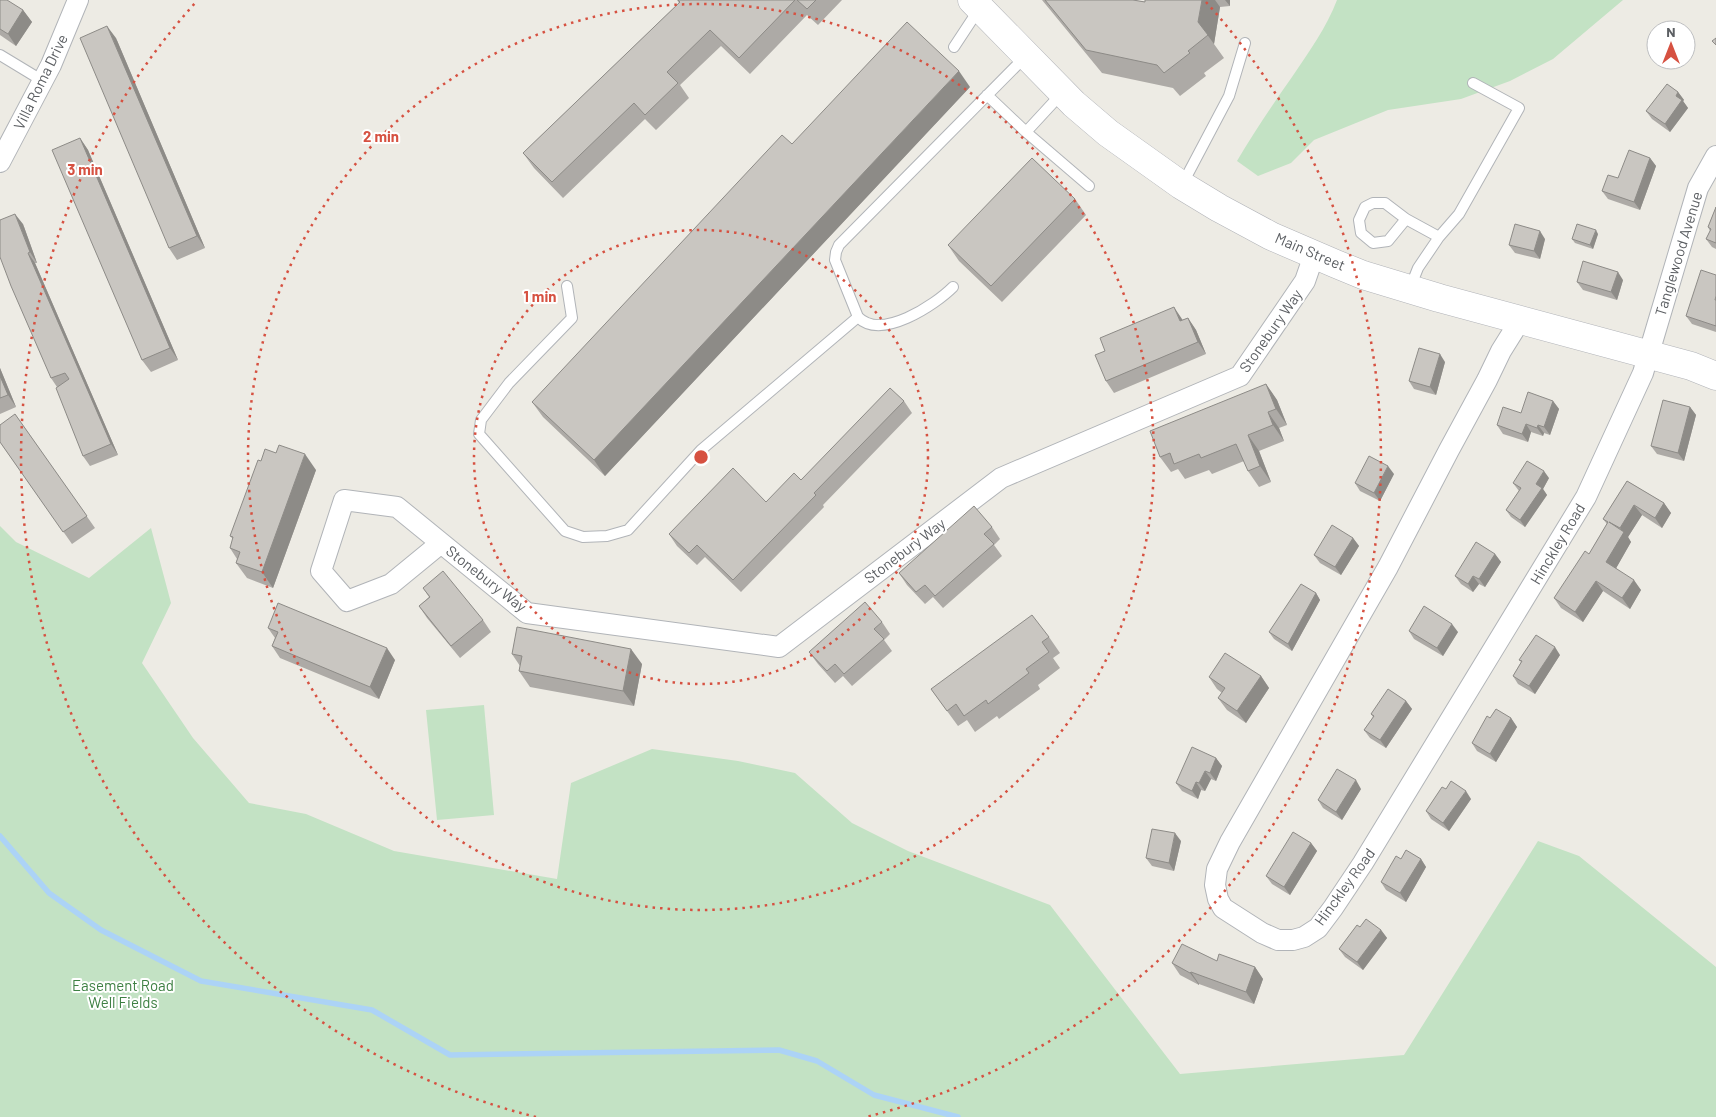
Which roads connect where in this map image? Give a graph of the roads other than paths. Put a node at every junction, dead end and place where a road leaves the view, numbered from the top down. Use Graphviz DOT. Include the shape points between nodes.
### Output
graph roads {
  1 [pos="78,0"];
  2 [pos="976,4"];
  3 [pos="1245,43"];
  4 [pos="954,47"];
  5 [pos="0,55"];
  6 [pos="1026,56"];
  7 [pos="43,81"];
  8 [pos="1473,83"];
  9 [pos="1062,93"];
  10 [pos="987,95"];
  11 [pos="1026,132"];
  12 [pos="1716,156"];
  13 [pos="0,162"];
  14 [pos="1089,186"];
  15 [pos="1181,186"];
  16 [pos="1406,219"];
  17 [pos="1439,237"];
  18 [pos="1314,255"];
  19 [pos="567,286"];
  20 [pos="953,286"];
  21 [pos="1410,288"];
  22 [pos="858,317"];
  23 [pos="1521,319"];
  24 [pos="1648,355"];
  25 [pos="1716,376"];
  26 [pos="441,543"];
  1 -- 7 [label="street, Villa Roma Drive"];
  2 -- 4 [label="lane"];
  2 -- 6 [label="main road, Main Street"];
  3 -- 15 [label="lane" via="1229,96"];
  5 -- 7 [label="lane"];
  6 -- 9 [label="main road, Main Street"];
  6 -- 10 [label="lane"];
  7 -- 13 [label="street, Villa Roma Drive"];
  8 -- 17 [label="lane" via="1519,108 1459,214"];
  9 -- 11 [label="lane"];
  9 -- 15 [label="main road, Main Street" via="1108,133"];
  10 -- 11 [label="lane"];
  10 -- 22 [label="lane" via="839,245 835,260"];
  11 -- 14 [label="lane"];
  12 -- 24 [label="street, Tanglewood Avenue" via="1698,188"];
  15 -- 18 [label="main road, Main Street" via="1271,236"];
  16 -- 16 [label="lane" via="1385,203 1372,203 1365,207 1359,220 1361,233 1373,243 1388,241"];
  16 -- 17 [label="lane"];
  17 -- 21 [label="lane" via="1418,268"];
  18 -- 21 [label="main road, Main Street" via="1364,275"];
  18 -- 26 [label="street, Stonebury Way" via="1305,281 1240,376 1001,478 779,647 527,613"];
  19 -- 22 [label="lane" via="572,318 509,384 481,420 479,434 565,531 583,537 608,536 628,530 701,450"];
  20 -- 22 [label="lane" via="941,299 913,316 874,325 864,323"];
  21 -- 23 [label="main road, Main Street"];
  23 -- 24 [label="main road, Main Street"];
  23 -- 24 [label="street, Hinckley Road" via="1501,351 1388,567 1230,842 1218,869 1215,886 1223,908 1278,940 1304,937 1318,928 1364,864 1586,497 1643,373"];
  24 -- 25 [label="main road, Main Street"];
  26 -- 26 [label="street, Stonebury Way" via="397,508 344,500 321,571 347,601 391,584"];
}
